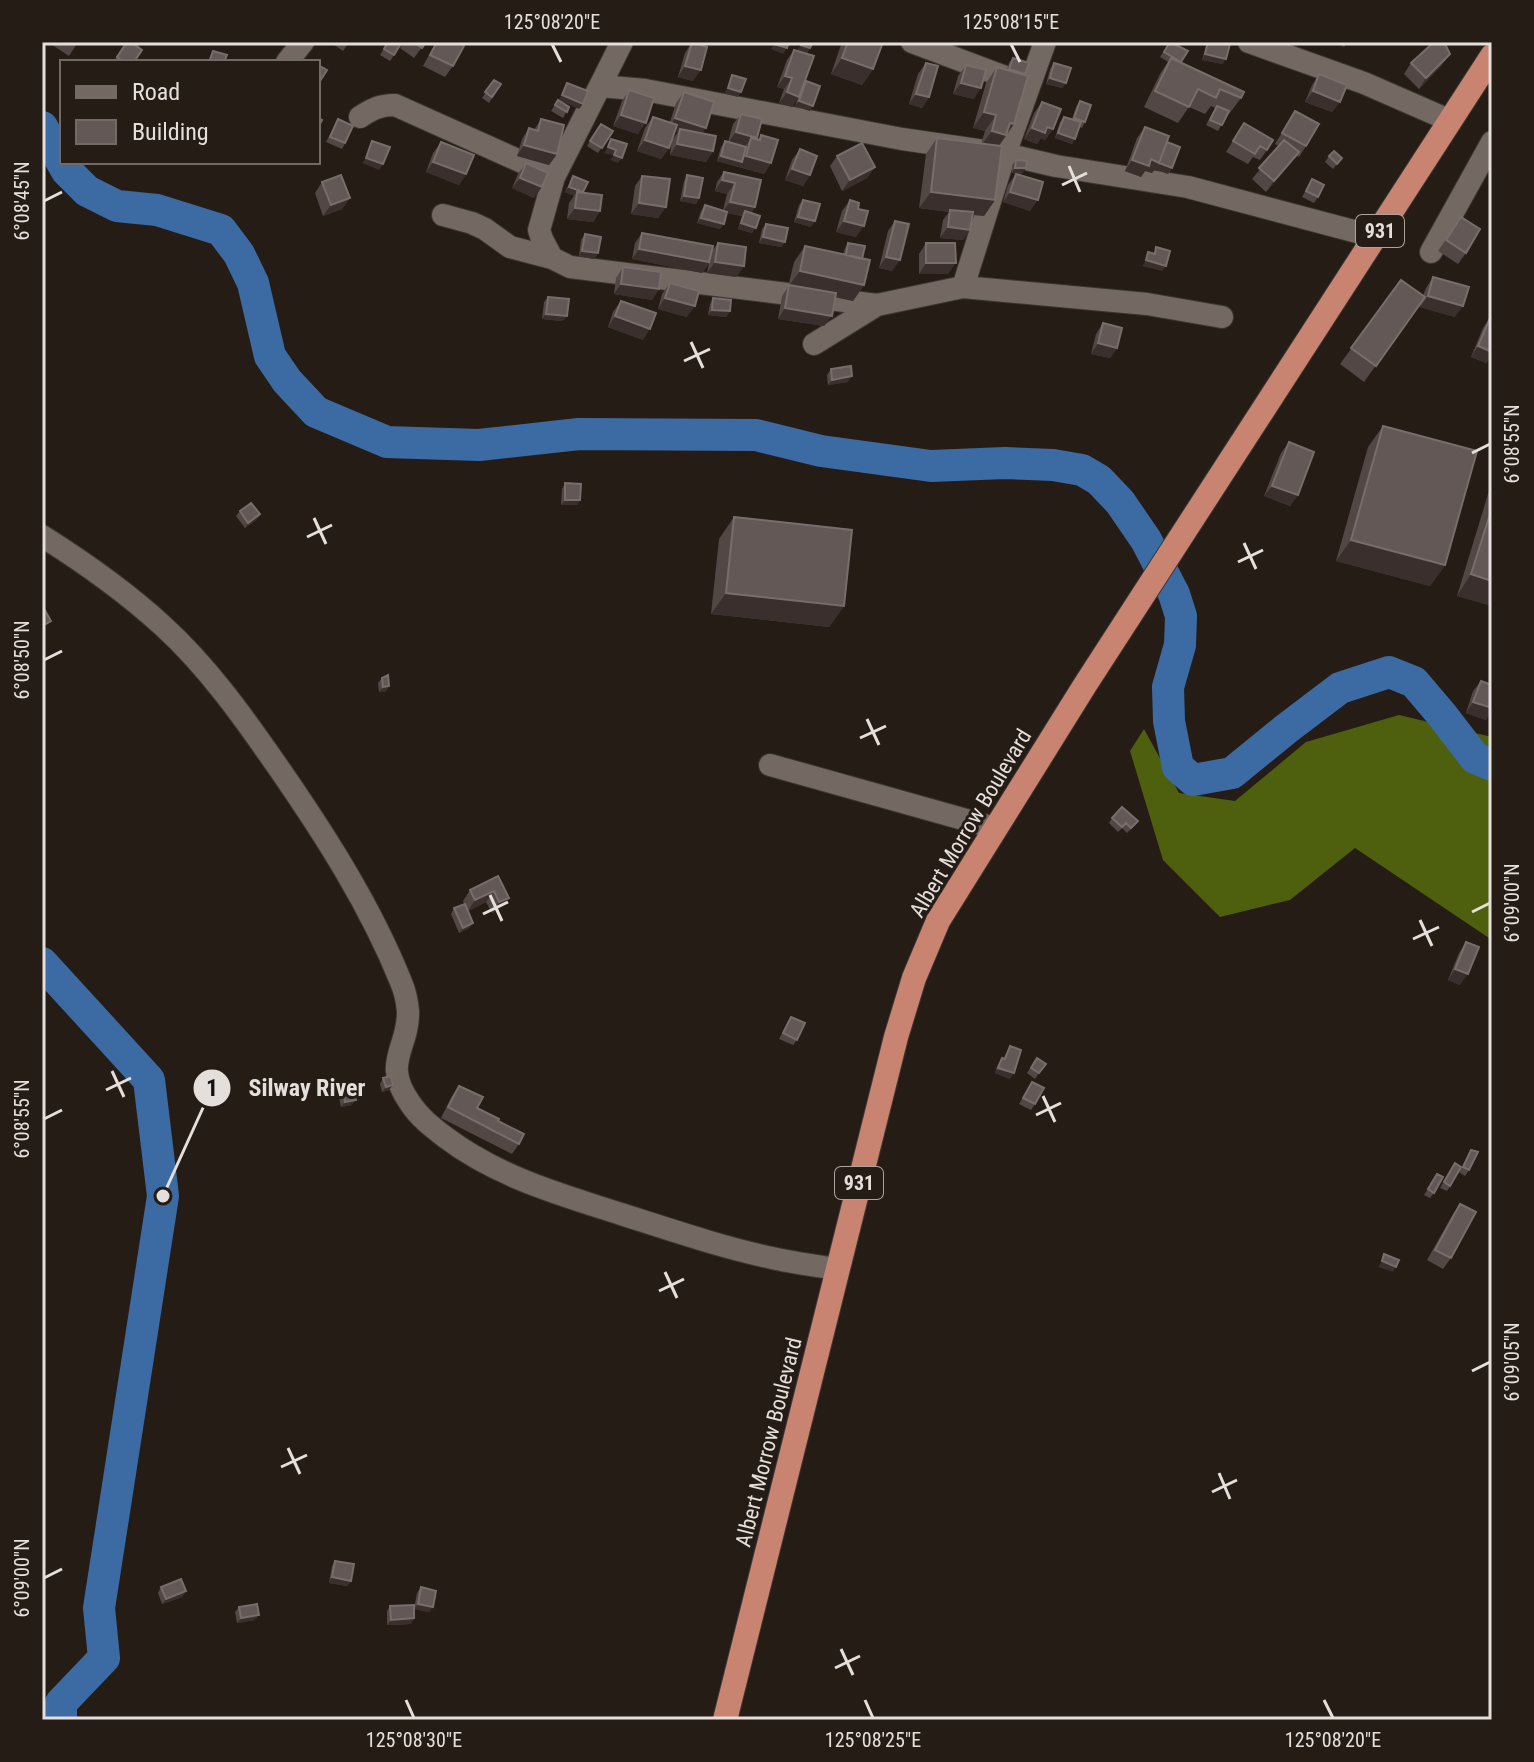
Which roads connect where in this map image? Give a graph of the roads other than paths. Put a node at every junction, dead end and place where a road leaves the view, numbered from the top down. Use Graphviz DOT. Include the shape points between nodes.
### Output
graph roads {
  1 [pos="303,42"];
  2 [pos="622,42"];
  3 [pos="912,42"];
  4 [pos="1045,42"];
  5 [pos="1249,42"];
  6 [pos="1492,56"];
  7 [pos="289,60"];
  8 [pos="600,86"];
  9 [pos="1029,86"];
  10 [pos="360,117"];
  11 [pos="1451,121"];
  12 [pos="1492,142"];
  13 [pos="1005,154"];
  14 [pos="1486,167"];
  15 [pos="554,177"];
  16 [pos="443,215"];
  17 [pos="1376,237"];
  18 [pos="1431,252"];
  19 [pos="552,258"];
  20 [pos="963,287"];
  21 [pos="877,305"];
  22 [pos="1222,317"];
  23 [pos="814,344"];
  24 [pos="42,536"];
  25 [pos="770,765"];
  26 [pos="995,828"];
  27 [pos="838,1269"];
  28 [pos="725,1720"];
  1 -- 7 [label="street"];
  2 -- 8 [label="street"];
  3 -- 9 [label="street"];
  4 -- 9 [label="street"];
  5 -- 11 [label="street"];
  6 -- 11 [label="highway, Albert Morrow Boulevard / 931"];
  8 -- 13 [label="street"];
  8 -- 15 [label="street"];
  9 -- 13 [label="street"];
  10 -- 15 [label="street" via="376,107 395,105"];
  11 -- 17 [label="highway, Albert Morrow Boulevard / 931"];
  12 -- 14 [label="street"];
  13 -- 17 [label="street" via="1188,187"];
  13 -- 20 [label="street"];
  14 -- 18 [label="street"];
  15 -- 19 [label="street" via="539,230"];
  16 -- 19 [label="street" via="485,229 510,247"];
  17 -- 26 [label="highway, Albert Morrow Boulevard / 931"];
  19 -- 21 [label="street" via="570,267"];
  20 -- 21 [label="street"];
  20 -- 22 [label="street" via="1147,304"];
  21 -- 23 [label="street"];
  24 -- 27 [label="street" via="118,588 183,646 257,736 309,813 368,909 406,994 398,1080 409,1103 428,1123 497,1170 552,1192 719,1245"];
  25 -- 26 [label="street"];
  26 -- 27 [label="highway, Albert Morrow Boulevard / 931" via="938,921 914,978"];
  27 -- 28 [label="highway, Albert Morrow Boulevard / 931"];
}
